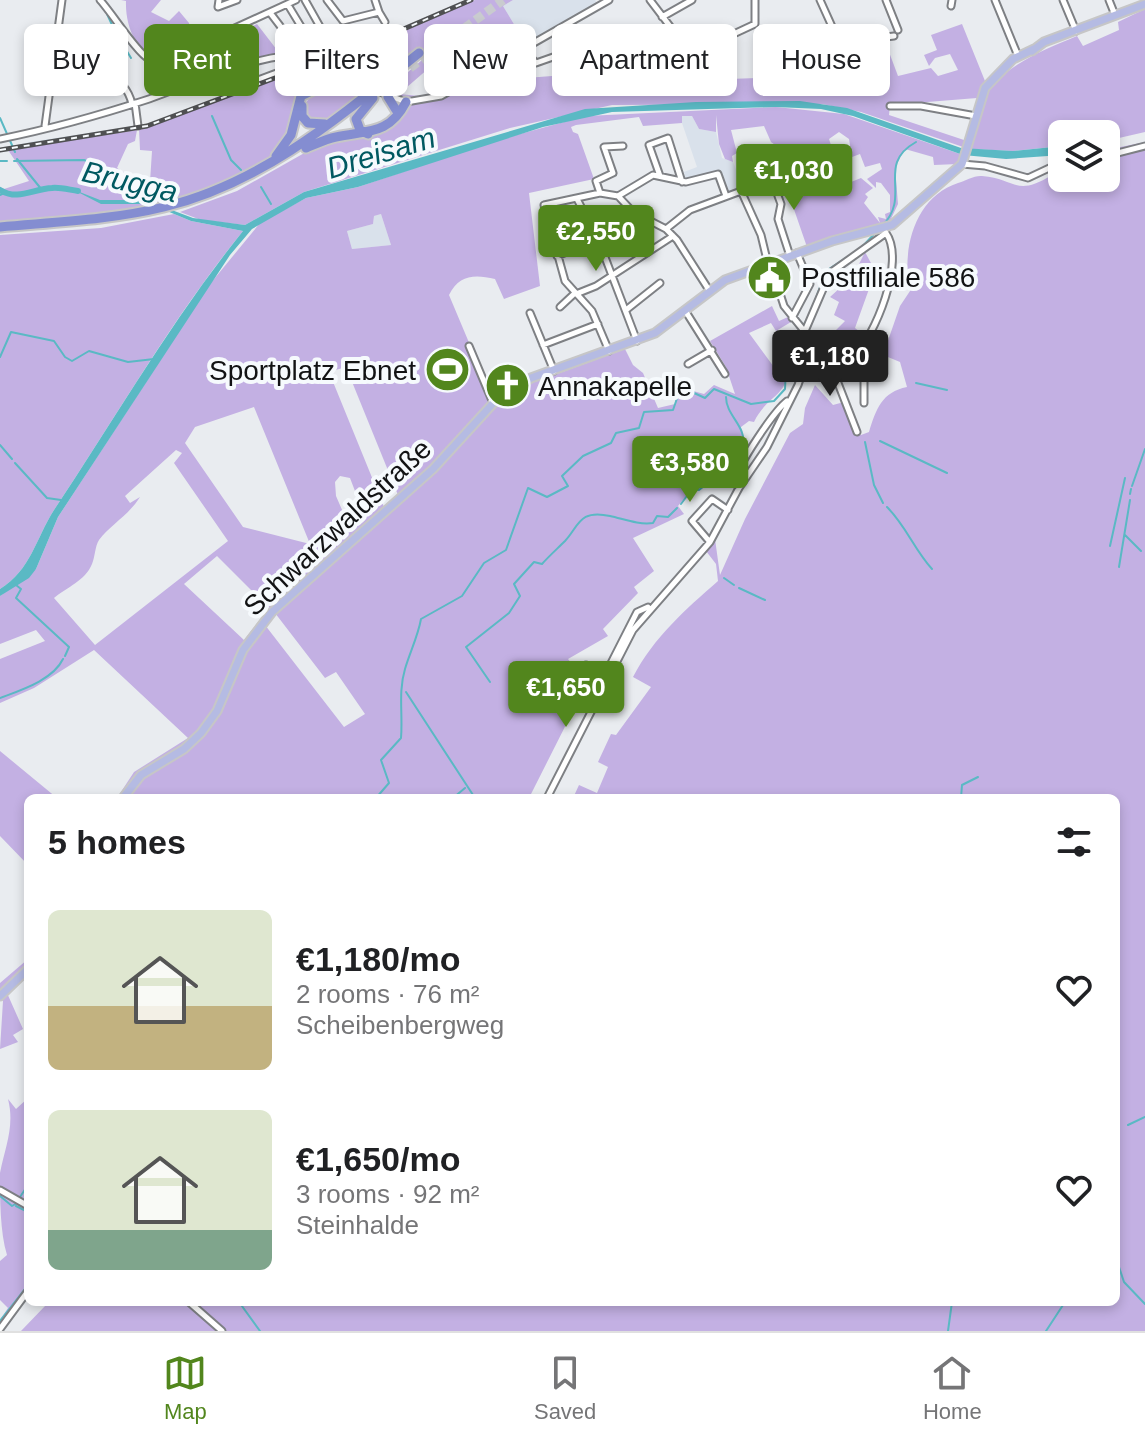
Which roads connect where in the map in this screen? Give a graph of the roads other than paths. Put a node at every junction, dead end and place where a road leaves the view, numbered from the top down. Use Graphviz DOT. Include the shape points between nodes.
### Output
graph roads {
  1 [pos="62,0"];
  2 [pos="100,0"];
  3 [pos="219,0"];
  4 [pos="237,0"];
  5 [pos="296,0"];
  6 [pos="305,0"];
  7 [pos="327,0"];
  8 [pos="375,0"];
  9 [pos="609,0"];
  10 [pos="650,0"];
  11 [pos="692,0"];
  12 [pos="755,0"];
  13 [pos="820,0"];
  14 [pos="886,0"];
  15 [pos="995,0"];
  16 [pos="1063,0"];
  17 [pos="1109,0"];
  18 [pos="1145,4"];
  19 [pos="288,5"];
  20 [pos="379,12"];
  21 [pos="271,14"];
  22 [pos="1116,16"];
  23 [pos="662,17"];
  24 [pos="385,22"];
  25 [pos="59,24"];
  26 [pos="249,24"];
  27 [pos="279,24"];
  28 [pos="300,24"];
  29 [pos="318,24"];
  30 [pos="667,24"];
  31 [pos="831,24"];
  32 [pos="1076,31"];
  33 [pos="737,32"];
  34 [pos="890,34"];
  35 [pos="536,42"];
  36 [pos="419,53"];
  37 [pos="144,56"];
  38 [pos="1019,57"];
  39 [pos="410,68"];
  40 [pos="128,92"];
  41 [pos="49,96"];
  42 [pos="154,96"];
  43 [pos="301,96"];
  44 [pos="308,96"];
  45 [pos="441,96"];
  46 [pos="388,97"];
  47 [pos="373,98"];
  48 [pos="134,103"];
  49 [pos="890,106"];
  50 [pos="399,108"];
  51 [pos="976,116"];
  52 [pos="339,117"];
  53 [pos="45,126"];
  54 [pos="138,126"];
  55 [pos="368,134"];
  56 [pos="5,138"];
  57 [pos="623,146"];
  58 [pos="1145,146"];
  59 [pos="306,148"];
  60 [pos="752,150"];
  61 [pos="1120,152"];
  62 [pos="963,161"];
  63 [pos="265,166"];
  64 [pos="1048,169"];
  65 [pos="660,177"];
  66 [pos="682,182"];
  67 [pos="600,193"];
  68 [pos="742,193"];
  69 [pos="618,196"];
  70 [pos="726,196"];
  71 [pos="778,196"];
  72 [pos="577,199"];
  73 [pos="178,206"];
  74 [pos="649,221"];
  75 [pos="0,229"];
  76 [pos="666,229"];
  77 [pos="886,229"];
  78 [pos="673,236"];
  79 [pos="599,242"];
  80 [pos="793,255"];
  81 [pos="557,256"];
  82 [pos="769,264"];
  83 [pos="613,276"];
  84 [pos="660,283"];
  85 [pos="709,290"];
  86 [pos="576,294"];
  87 [pos="560,307"];
  88 [pos="626,310"];
  89 [pos="686,312"];
  90 [pos="530,313"];
  91 [pos="792,318"];
  92 [pos="598,324"];
  93 [pos="802,329"];
  94 [pos="638,342"];
  95 [pos="543,345"];
  96 [pos="469,346"];
  97 [pos="712,350"];
  98 [pos="812,350"];
  99 [pos="610,352"];
  100 [pos="853,358"];
  101 [pos="829,360"];
  102 [pos="688,364"];
  103 [pos="553,372"];
  104 [pos="725,374"];
  105 [pos="791,398"];
  106 [pos="493,403"];
  107 [pos="864,403"];
  108 [pos="857,432"];
  109 [pos="739,488"];
  110 [pos="728,510"];
  111 [pos="710,542"];
  112 [pos="586,665"];
  113 [pos="608,674"];
  114 [pos="126,794"];
  115 [pos="549,794"];
  116 [pos="24,973"];
  117 [pos="0,996"];
  118 [pos="0,1190"];
  119 [pos="24,1203"];
  120 [pos="24,1296"];
  121 [pos="194,1306"];
  122 [pos="0,1329"];
  123 [pos="222,1331"];
  1 -- 25 [label="street"];
  2 -- 37 [label="street"];
  3 -- 4 [label="street" via="218,7"];
  5 -- 19 [label="street"];
  6 -- 29 [label="street"];
  7 -- 20 [label="street" via="343,21"];
  8 -- 20 [label="street"];
  9 -- 35 [label="street"];
  10 -- 23 [label="street"];
  11 -- 23 [label="street"];
  12 -- 33 [label="street" via="755,24"];
  13 -- 31 [label="street"];
  14 -- 34 [label="street" via="896,33"];
  15 -- 38 [label="street"];
  16 -- 32 [label="street"];
  17 -- 22 [label="street"];
  18 -- 22 [label="main road"];
  19 -- 21 [label="street"];
  19 -- 28 [label="street"];
  20 -- 24 [label="street"];
  21 -- 26 [label="street"];
  21 -- 27 [label="street"];
  22 -- 32 [label="main road"];
  23 -- 30 [label="street"];
  32 -- 38 [label="main road"];
  36 -- 52 [label="highway"];
  38 -- 51 [label="main road" via="985,88"];
  39 -- 47 [label="highway"];
  40 -- 48 [label="street"];
  41 -- 53 [label="street"];
  42 -- 48 [label="street"];
  43 -- 63 [label="highway" via="287,144"];
  44 -- 52 [label="highway" via="301,109 306,121 315,126"];
  45 -- 50 [label="street"];
  46 -- 50 [label="highway"];
  47 -- 55 [label="highway" via="356,119"];
  47 -- 59 [label="highway"];
  48 -- 53 [label="street"];
  48 -- 54 [label="street"];
  49 -- 51 [label="street"];
  50 -- 55 [label="highway" via="385,128"];
  51 -- 62 [label="main road"];
  52 -- 63 [label="highway"];
  53 -- 56 [label="street"];
  55 -- 59 [label="highway" via="333,137"];
  57 -- 67 [label="street" via="604,147 613,173 596,181"];
  58 -- 61 [label="street"];
  59 -- 73 [label="highway" via="253,179"];
  60 -- 68 [label="street" via="761,182"];
  62 -- 64 [label="street" via="1028,178"];
  62 -- 77 [label="main road, Schwarzwaldstraße"];
  63 -- 73 [label="highway"];
  65 -- 66 [label="street"];
  65 -- 66 [label="street" via="649,145 668,138"];
  65 -- 69 [label="street" via="646,177"];
  66 -- 70 [label="street" via="718,174"];
  67 -- 69 [label="street"];
  67 -- 72 [label="street"];
  68 -- 70 [label="street"];
  68 -- 82 [label="street"];
  69 -- 74 [label="street"];
  70 -- 76 [label="street" via="685,213"];
  71 -- 80 [label="street" via="778,219"];
  72 -- 79 [label="street"];
  72 -- 81 [label="street" via="544,205"];
  73 -- 75 [label="highway" via="89,225"];
  74 -- 76 [label="street"];
  74 -- 79 [label="street" via="628,236"];
  76 -- 78 [label="street"];
  77 -- 80 [label="main road, Schwarzwaldstraße"];
  77 -- 93 [label="street" via="830,273"];
  77 -- 100 [label="street" via="894,261 873,331"];
  78 -- 83 [label="street"];
  78 -- 85 [label="street"];
  79 -- 81 [label="street"];
  79 -- 83 [label="street"];
  80 -- 82 [label="main road, Schwarzwaldstraße"];
  80 -- 91 [label="street" via="810,284"];
  81 -- 86 [label="street" via="565,281"];
  82 -- 85 [label="main road, Schwarzwaldstraße"];
  82 -- 91 [label="street"];
  83 -- 86 [label="street"];
  83 -- 88 [label="street"];
  84 -- 88 [label="street"];
  85 -- 89 [label="main road, Schwarzwaldstraße"];
  86 -- 87 [label="street"];
  86 -- 92 [label="street"];
  88 -- 94 [label="street"];
  89 -- 94 [label="main road, Schwarzwaldstraße"];
  89 -- 97 [label="street"];
  90 -- 95 [label="street"];
  91 -- 93 [label="street"];
  92 -- 95 [label="street"];
  92 -- 99 [label="street"];
  93 -- 98 [label="street" via="811,338"];
  94 -- 99 [label="main road, Schwarzwaldstraße"];
  95 -- 103 [label="street"];
  96 -- 106 [label="street"];
  97 -- 102 [label="street"];
  97 -- 104 [label="street"];
  98 -- 101 [label="street"];
  98 -- 105 [label="street"];
  99 -- 103 [label="main road, Schwarzwaldstraße"];
  100 -- 101 [label="street"];
  100 -- 107 [label="street" via="864,364"];
  101 -- 108 [label="street"];
  103 -- 106 [label="main road, Schwarzwaldstraße"];
  105 -- 109 [label="street"];
  105 -- 109 [label="street" via="776,410 739,466 734,482"];
  106 -- 114 [label="main road, Schwarzwaldstraße" via="433,469 272,612 243,650 209,724 191,743 141,775"];
  109 -- 110 [label="street"];
  110 -- 111 [label="street"];
  110 -- 111 [label="street" via="712,499 692,521"];
  111 -- 113 [label="street" via="684,575 637,612"];
  112 -- 113 [label="street"];
  113 -- 115 [label="street"];
  116 -- 117 [label="main road"];
  118 -- 119 [label="street"];
  120 -- 122 [label="street"];
  121 -- 123 [label="street"];
}
